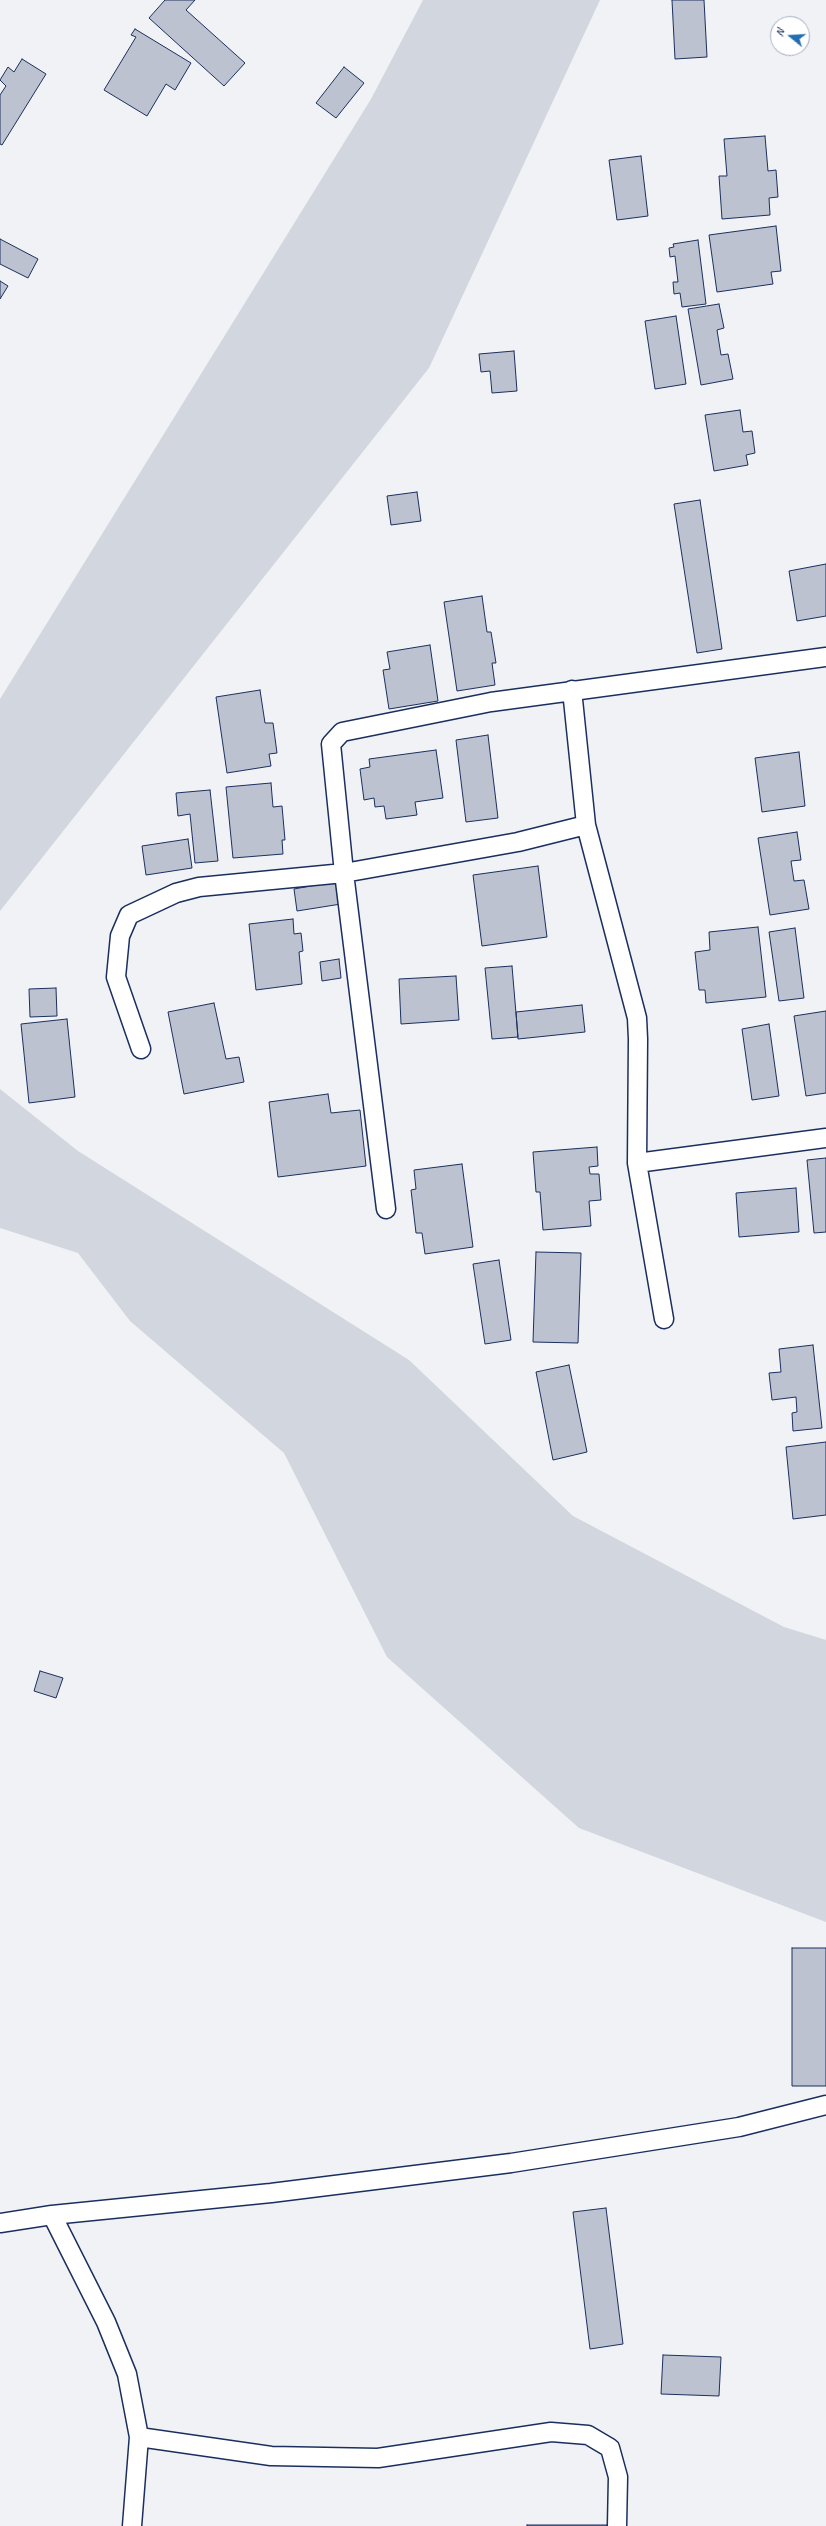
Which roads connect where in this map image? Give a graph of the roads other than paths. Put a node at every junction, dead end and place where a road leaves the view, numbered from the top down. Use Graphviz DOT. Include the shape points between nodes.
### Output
graph roads {
  1 [pos="826,657"];
  2 [pos="572,690"];
  3 [pos="586,825"];
  4 [pos="344,873"];
  5 [pos="140,1049"];
  6 [pos="826,1138"];
  7 [pos="637,1163"];
  8 [pos="386,1209"];
  9 [pos="664,1319"];
  10 [pos="826,2105"];
  11 [pos="52,2215"];
  12 [pos="0,2223"];
  13 [pos="139,2438"];
  14 [pos="132,2526"];
  15 [pos="617,2526"];
  1 -- 2 [label="street"];
  2 -- 3 [label="street"];
  2 -- 4 [label="street" via="491,702 342,732 330,744"];
  3 -- 4 [label="street" via="518,842"];
  3 -- 7 [label="street" via="636,1018"];
  4 -- 5 [label="street" via="199,887 176,893 129,916 120,936 116,977"];
  4 -- 8 [label="street"];
  6 -- 7 [label="street"];
  7 -- 9 [label="street"];
  10 -- 11 [label="street" via="739,2127 511,2163 271,2193"];
  11 -- 12 [label="street"];
  11 -- 13 [label="street" via="106,2322 124,2367"];
  13 -- 14 [label="street"];
  13 -- 15 [label="street" via="271,2456 378,2458 551,2432 588,2435 610,2448 618,2477"];
}
